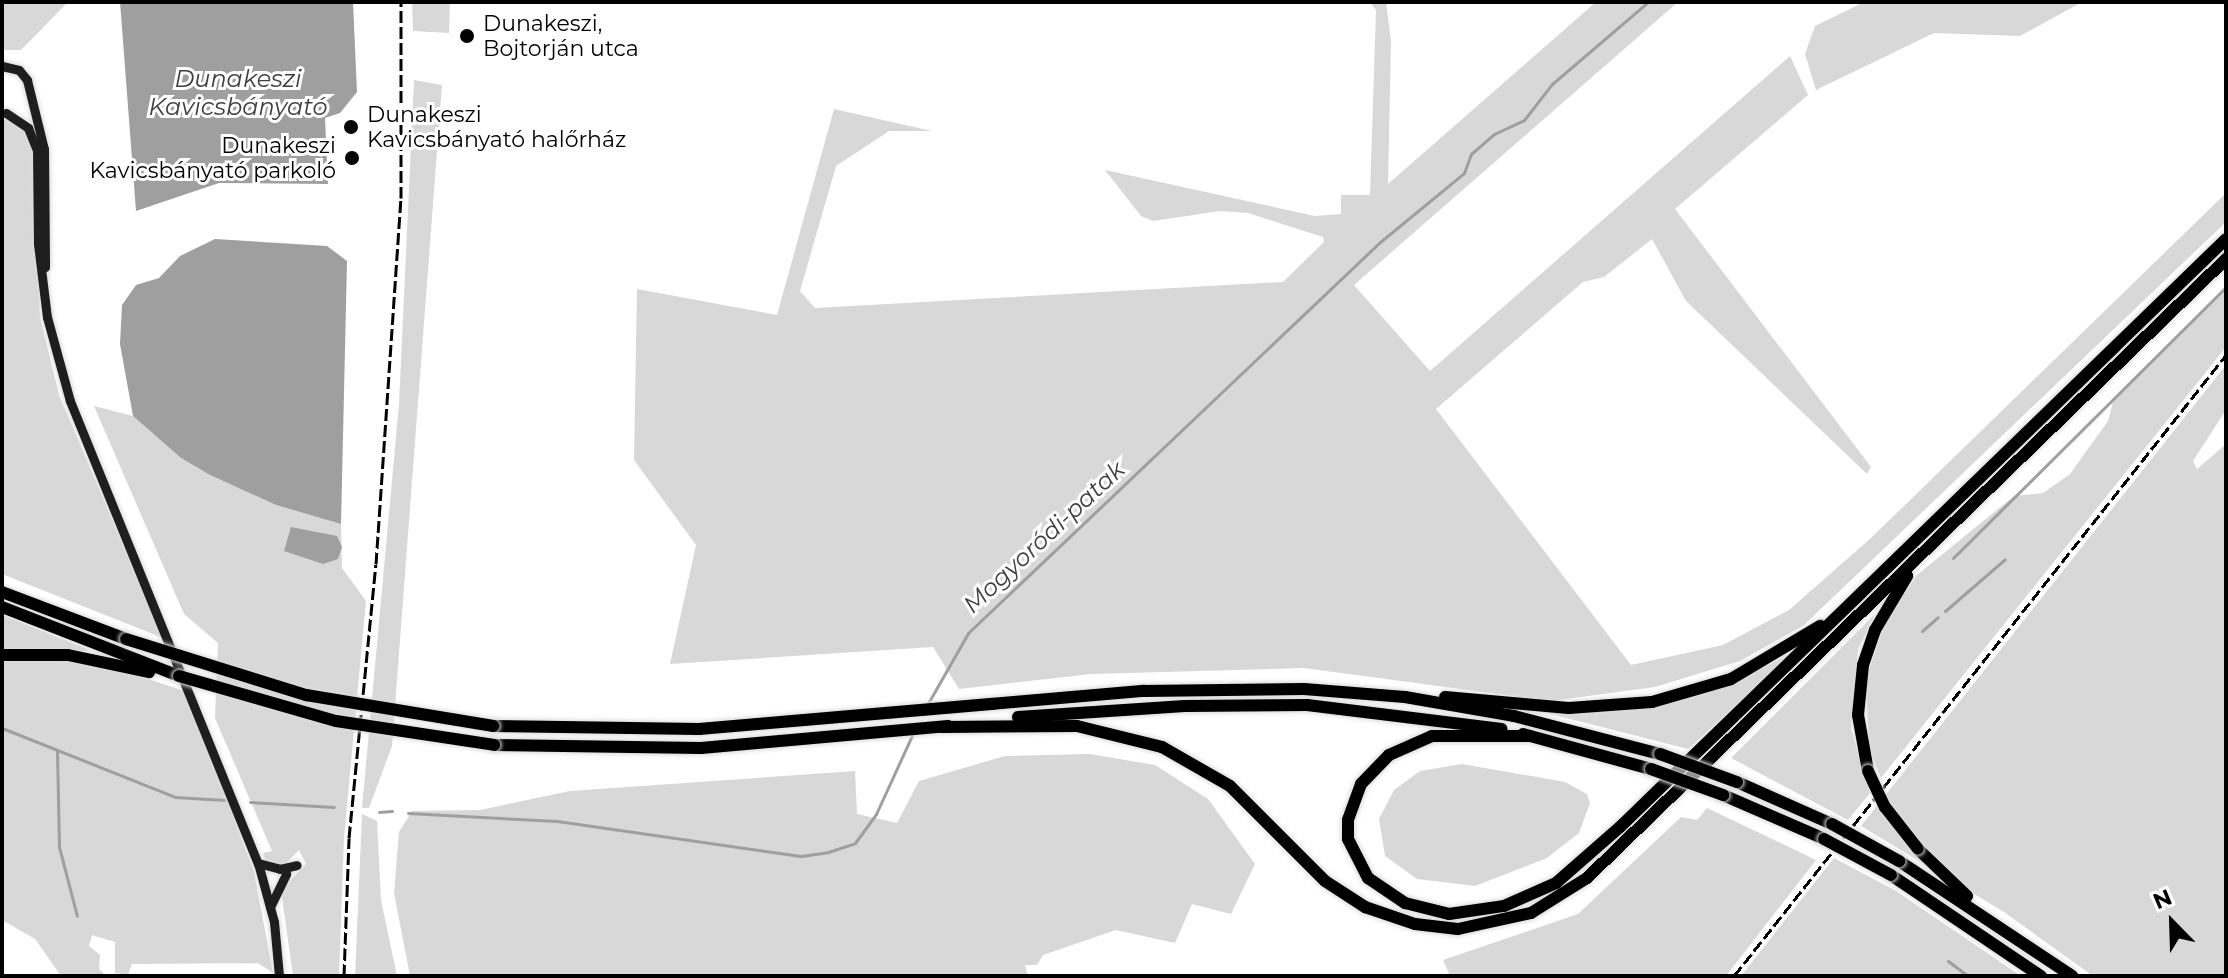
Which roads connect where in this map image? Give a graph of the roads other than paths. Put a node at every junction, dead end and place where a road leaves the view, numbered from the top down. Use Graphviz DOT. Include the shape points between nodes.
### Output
graph roads {
  1 [pos="2,66"];
  2 [pos="28,96"];
  3 [pos="4,113"];
  4 [pos="2226,239"];
  5 [pos="2226,259"];
  6 [pos="43,286"];
  7 [pos="1946,531"];
  8 [pos="2,589"];
  9 [pos="1866,589"];
  10 [pos="2,607"];
  11 [pos="2,655"];
  12 [pos="127,662"];
  13 [pos="1405,697"];
  14 [pos="942,727"];
  15 [pos="1530,736"];
  16 [pos="1688,771"];
  17 [pos="258,863"];
  18 [pos="297,865"];
  19 [pos="286,874"];
  20 [pos="270,907"];
  21 [pos="1990,916"];
  22 [pos="279,976"];
  23 [pos="2041,976"];
  24 [pos="2072,976"];
  1 -- 2 [label="main road" via="23,74"];
  2 -- 3 [label="main road"];
  2 -- 6 [label="main road" via="47,171"];
  3 -- 6 [label="main road" via="28,128 37,150"];
  4 -- 9 [label="highway"];
  5 -- 7 [label="highway"];
  6 -- 17 [label="main road" via="53,346 84,440"];
  7 -- 16 [label="highway"];
  7 -- 21 [label="highway, bridge" via="1907,576 1868,646 1858,715 1868,771 1885,807 1918,849"];
  8 -- 13 [label="highway, bridge" via="126,639 306,695 493,726 657,731 1221,688"];
  9 -- 13 [label="highway" via="1769,659 1720,683 1652,702 1569,708"];
  9 -- 16 [label="highway"];
  10 -- 12 [label="highway"];
  11 -- 12 [label="highway"];
  12 -- 14 [label="highway, bridge" via="336,721 494,745 701,748"];
  13 -- 21 [label="highway, bridge" via="1556,725 1737,782 1832,824"];
  14 -- 15 [label="highway" via="1144,707 1307,705 1441,718"];
  14 -- 16 [label="highway" via="1077,726 1162,747 1230,786 1341,893 1390,918 1440,928 1496,924 1555,902 1587,878"];
  15 -- 16 [label="highway" via="1432,736 1389,755 1361,784 1348,820 1348,839 1368,878 1405,903 1449,914 1484,911 1528,898 1579,865"];
  15 -- 23 [label="highway, bridge" via="1651,769 1824,839 1891,875"];
  17 -- 18 [label="main road" via="280,869"];
  17 -- 20 [label="main road"];
  19 -- 20 [label="main road"];
  20 -- 22 [label="main road"];
  21 -- 24 [label="highway"];
}
